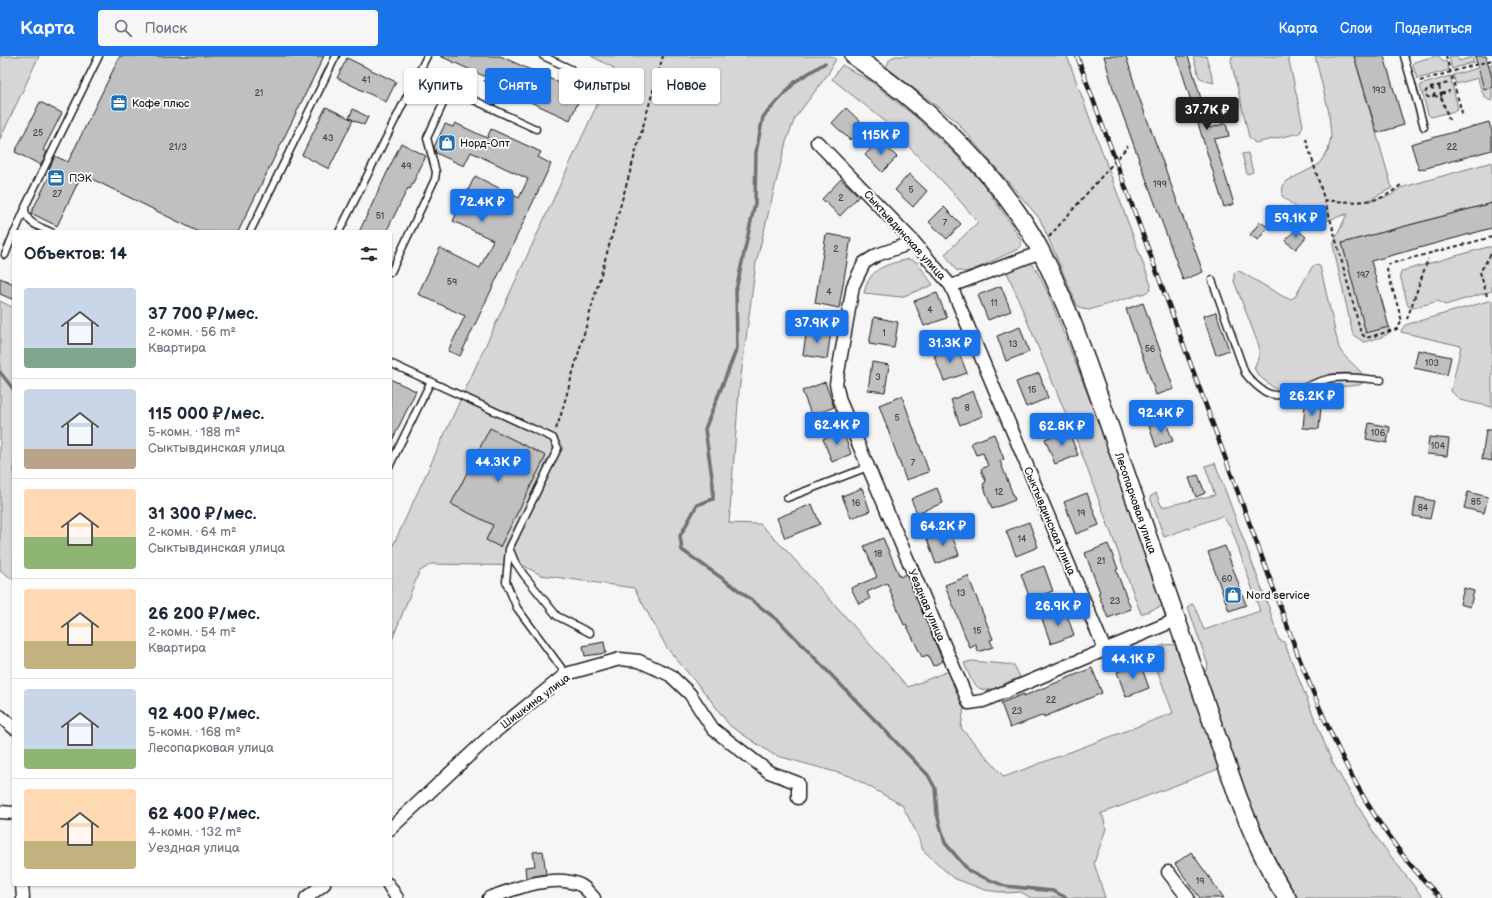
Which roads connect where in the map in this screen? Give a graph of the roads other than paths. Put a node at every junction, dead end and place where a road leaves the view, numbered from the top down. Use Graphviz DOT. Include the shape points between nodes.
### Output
graph roads {
  1 [pos="99,56"];
  2 [pos="336,56"];
  3 [pos="427,56"];
  4 [pos="543,56"];
  5 [pos="854,56"];
  6 [pos="1404,56"];
  7 [pos="421,68"];
  8 [pos="571,68"];
  9 [pos="404,102"];
  10 [pos="477,102"];
  11 [pos="443,104"];
  12 [pos="1424,127"];
  13 [pos="536,129"];
  14 [pos="817,142"];
  15 [pos="25,207"];
  16 [pos="15,230"];
  17 [pos="47,230"];
  18 [pos="251,230"];
  19 [pos="340,230"];
  20 [pos="12,238"];
  21 [pos="914,242"];
  22 [pos="1042,247"];
  23 [pos="5,255"];
  24 [pos="392,270"];
  25 [pos="1212,280"];
  26 [pos="951,286"];
  27 [pos="392,364"];
  28 [pos="1381,380"];
  29 [pos="431,381"];
  30 [pos="392,460"];
  31 [pos="868,467"];
  32 [pos="787,498"];
  33 [pos="509,549"];
  34 [pos="1176,620"];
  35 [pos="590,633"];
  36 [pos="1105,650"];
  37 [pos="566,674"];
  38 [pos="0,716"];
  39 [pos="12,726"];
  40 [pos="798,798"];
  41 [pos="0,812"];
  42 [pos="12,813"];
  43 [pos="392,827"];
  44 [pos="1168,872"];
  45 [pos="22,886"];
  46 [pos="321,886"];
  47 [pos="389,886"];
  48 [pos="23,898"];
  49 [pos="306,898"];
  50 [pos="397,898"];
  51 [pos="489,898"];
  52 [pos="594,898"];
  53 [pos="1188,898"];
  54 [pos="1286,898"];
  1 -- 15 [label="lane"];
  2 -- 18 [label="lane"];
  3 -- 7 [label="lane"];
  4 -- 8 [label="lane"];
  5 -- 22 [label="street, Лесопарковая улица" via="920,107 964,147 992,178"];
  6 -- 12 [label="lane"];
  9 -- 19 [label="lane"];
  10 -- 13 [label="lane"];
  11 -- 24 [label="lane" via="427,138 436,172 435,179"];
  14 -- 21 [label="street, Сыктывдинская улица"];
  15 -- 16 [label="lane"];
  15 -- 17 [label="lane" via="28,220"];
  20 -- 23 [label="lane"];
  21 -- 26 [label="street, Сыктывдинская улица"];
  21 -- 31 [label="street, Уездная улица" via="877,255 864,263 853,286 836,384 840,401"];
  22 -- 26 [label="street"];
  22 -- 34 [label="street, Лесопарковая улица" via="1094,380"];
  25 -- 28 [label="lane" via="1244,373 1254,385 1269,395 1280,396 1330,379"];
  26 -- 36 [label="street, Сыктывдинская улица"];
  27 -- 29 [label="lane"];
  29 -- 30 [label="lane"];
  29 -- 33 [label="lane" via="553,438 558,448"];
  31 -- 32 [label="lane"];
  31 -- 36 [label="street, Уездная улица" via="969,703 983,700"];
  33 -- 35 [label="lane" via="519,569 557,616"];
  33 -- 37 [label="lane" via="506,582 517,608"];
  34 -- 36 [label="street"];
  34 -- 54 [label="street, Лесопарковая улица" via="1238,797 1256,841"];
  37 -- 40 [label="street, Шишкина улица" via="620,659 639,661 670,675 690,694 714,729 769,772 798,783"];
  37 -- 43 [label="street, Шишкина улица" via="490,735"];
  38 -- 39 [label="street"];
  41 -- 42 [label="street"];
  44 -- 53 [label="street"];
  45 -- 48 [label="street"];
  46 -- 49 [label="street"];
  47 -- 50 [label="street"];
  51 -- 52 [label="street" via="528,885 562,880 581,885"];
}
